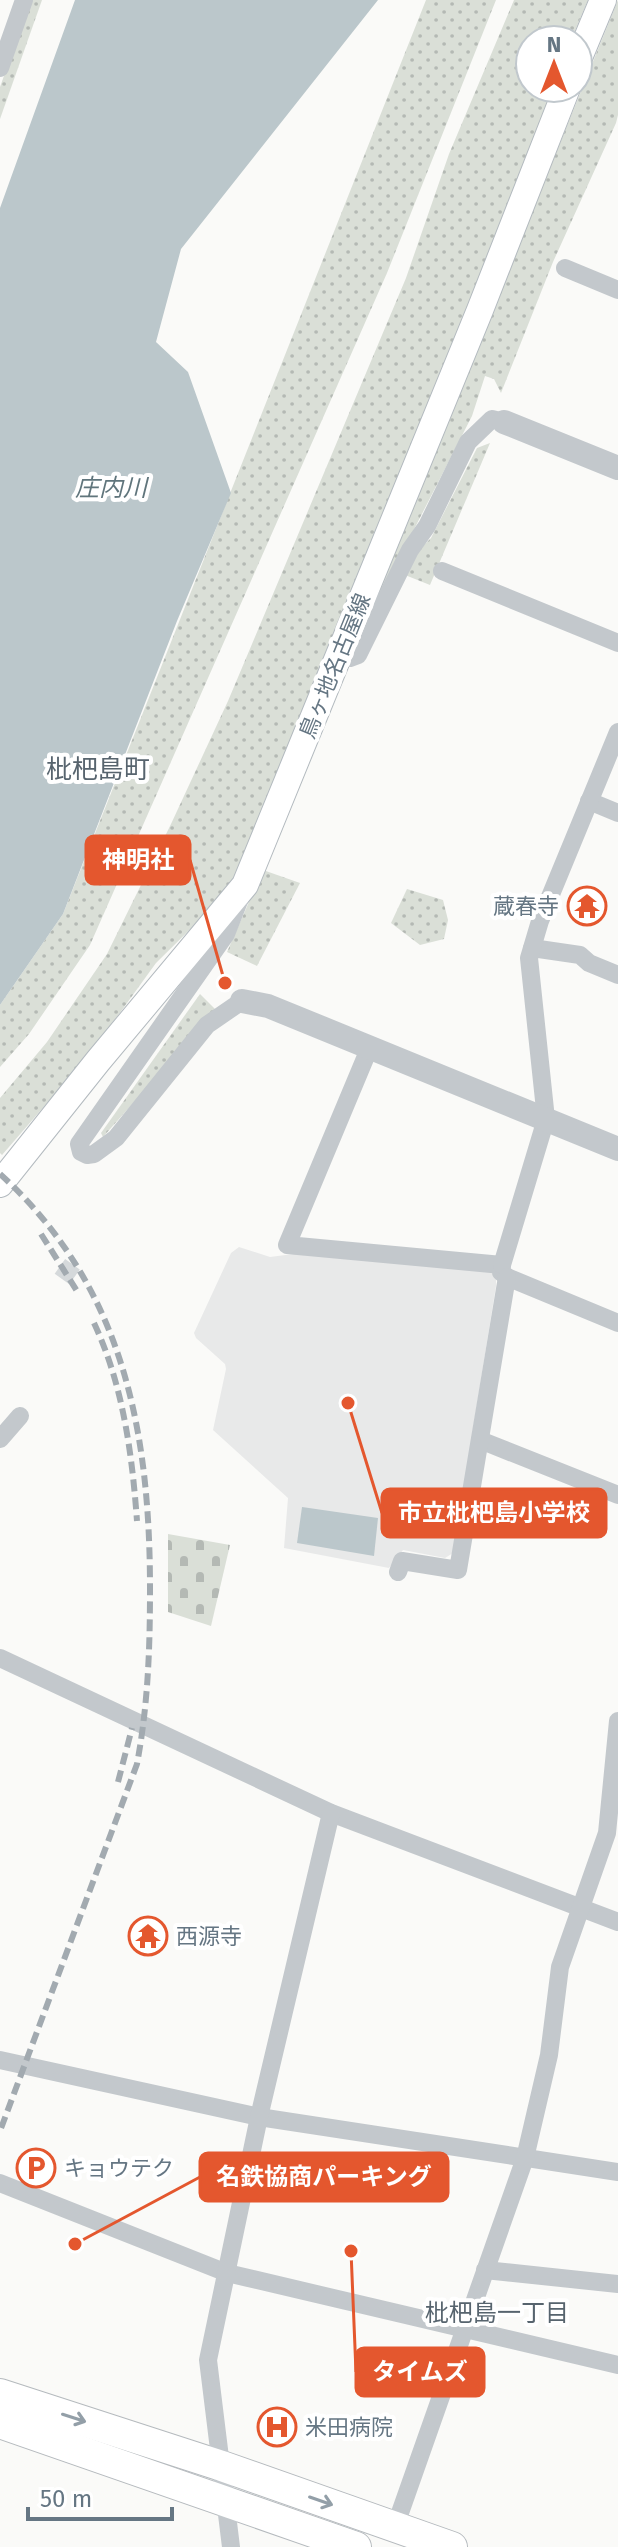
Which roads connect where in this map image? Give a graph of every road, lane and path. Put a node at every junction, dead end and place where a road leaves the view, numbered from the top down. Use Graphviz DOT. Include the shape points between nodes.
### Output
graph roads {
  1 [pos="24,0"];
  2 [pos="603,0"];
  3 [pos="593,24"];
  4 [pos="0,68"];
  5 [pos="561,104"];
  6 [pos="565,268"];
  7 [pos="618,290"];
  8 [pos="504,422"];
  9 [pos="618,468"];
  10 [pos="442,571"];
  11 [pos="618,643"];
  12 [pos="339,657"];
  13 [pos="618,732"];
  14 [pos="589,801"];
  15 [pos="618,813"];
  16 [pos="245,885"];
  17 [pos="532,948"];
  18 [pos="618,975"];
  19 [pos="242,1001"];
  20 [pos="369,1049"];
  21 [pos="546,1119"];
  22 [pos="618,1149"];
  23 [pos="0,1184"];
  24 [pos="504,1271"];
  25 [pos="618,1323"];
  26 [pos="20,1416"];
  27 [pos="0,1439"];
  28 [pos="480,1440"];
  29 [pos="618,1495"];
  30 [pos="398,1572"];
  31 [pos="0,1658"];
  32 [pos="618,1721"];
  33 [pos="331,1813"];
  34 [pos="582,1908"];
  35 [pos="618,1922"];
  36 [pos="0,2060"];
  37 [pos="259,2117"];
  38 [pos="525,2158"];
  39 [pos="618,2172"];
  40 [pos="0,2183"];
  41 [pos="485,2270"];
  42 [pos="227,2273"];
  43 [pos="618,2284"];
  44 [pos="465,2328"];
  45 [pos="618,2365"];
  46 [pos="0,2394"];
  47 [pos="0,2423"];
  48 [pos="222,2466"];
  49 [pos="224,2500"];
  50 [pos="395,2527"];
  51 [pos="231,2547"];
  52 [pos="356,2547"];
  53 [pos="452,2547"];
  1 -- 4 [label="street"];
  2 -- 3 [label="main road"];
  5 -- 12 [label="main road, 鳥ヶ地名古屋線"];
  6 -- 7 [label="street"];
  8 -- 9 [label="street"];
  8 -- 12 [label="street" via="492,419 468,442 358,655"];
  10 -- 11 [label="street"];
  12 -- 16 [label="main road, 鳥ヶ地名古屋線"];
  13 -- 14 [label="street"];
  14 -- 15 [label="street"];
  14 -- 17 [label="street"];
  16 -- 19 [label="street" via="226,934 79,1144 81,1152 94,1154 116,1138 207,1025"];
  16 -- 23 [label="main road, 鳥ヶ地名古屋線"];
  17 -- 18 [label="street" via="580,955"];
  17 -- 21 [label="street"];
  19 -- 20 [label="street" via="268,1006"];
  20 -- 21 [label="street"];
  20 -- 24 [label="street" via="287,1245"];
  21 -- 22 [label="street"];
  21 -- 24 [label="street"];
  24 -- 25 [label="street"];
  24 -- 28 [label="street"];
  26 -- 27 [label="street"];
  28 -- 29 [label="street"];
  28 -- 30 [label="street" via="458,1570 402,1561"];
  31 -- 33 [label="street"];
  32 -- 34 [label="street" via="607,1833"];
  33 -- 34 [label="street"];
  33 -- 37 [label="street"];
  34 -- 35 [label="street"];
  34 -- 38 [label="street" via="560,1967 549,2055"];
  36 -- 37 [label="street"];
  37 -- 38 [label="street"];
  37 -- 42 [label="street"];
  38 -- 39 [label="street"];
  38 -- 41 [label="street"];
  40 -- 42 [label="street"];
  41 -- 43 [label="street"];
  41 -- 44 [label="street"];
  42 -- 44 [label="street"];
  42 -- 48 [label="street" via="208,2360"];
  44 -- 45 [label="street"];
  44 -- 50 [label="street"];
  46 -- 48 [label="main road, one-way"];
  47 -- 49 [label="main road"];
  48 -- 49 [label="street"];
  48 -- 50 [label="main road, one-way"];
  49 -- 51 [label="street"];
  49 -- 52 [label="main road"];
  50 -- 53 [label="main road"];
}
